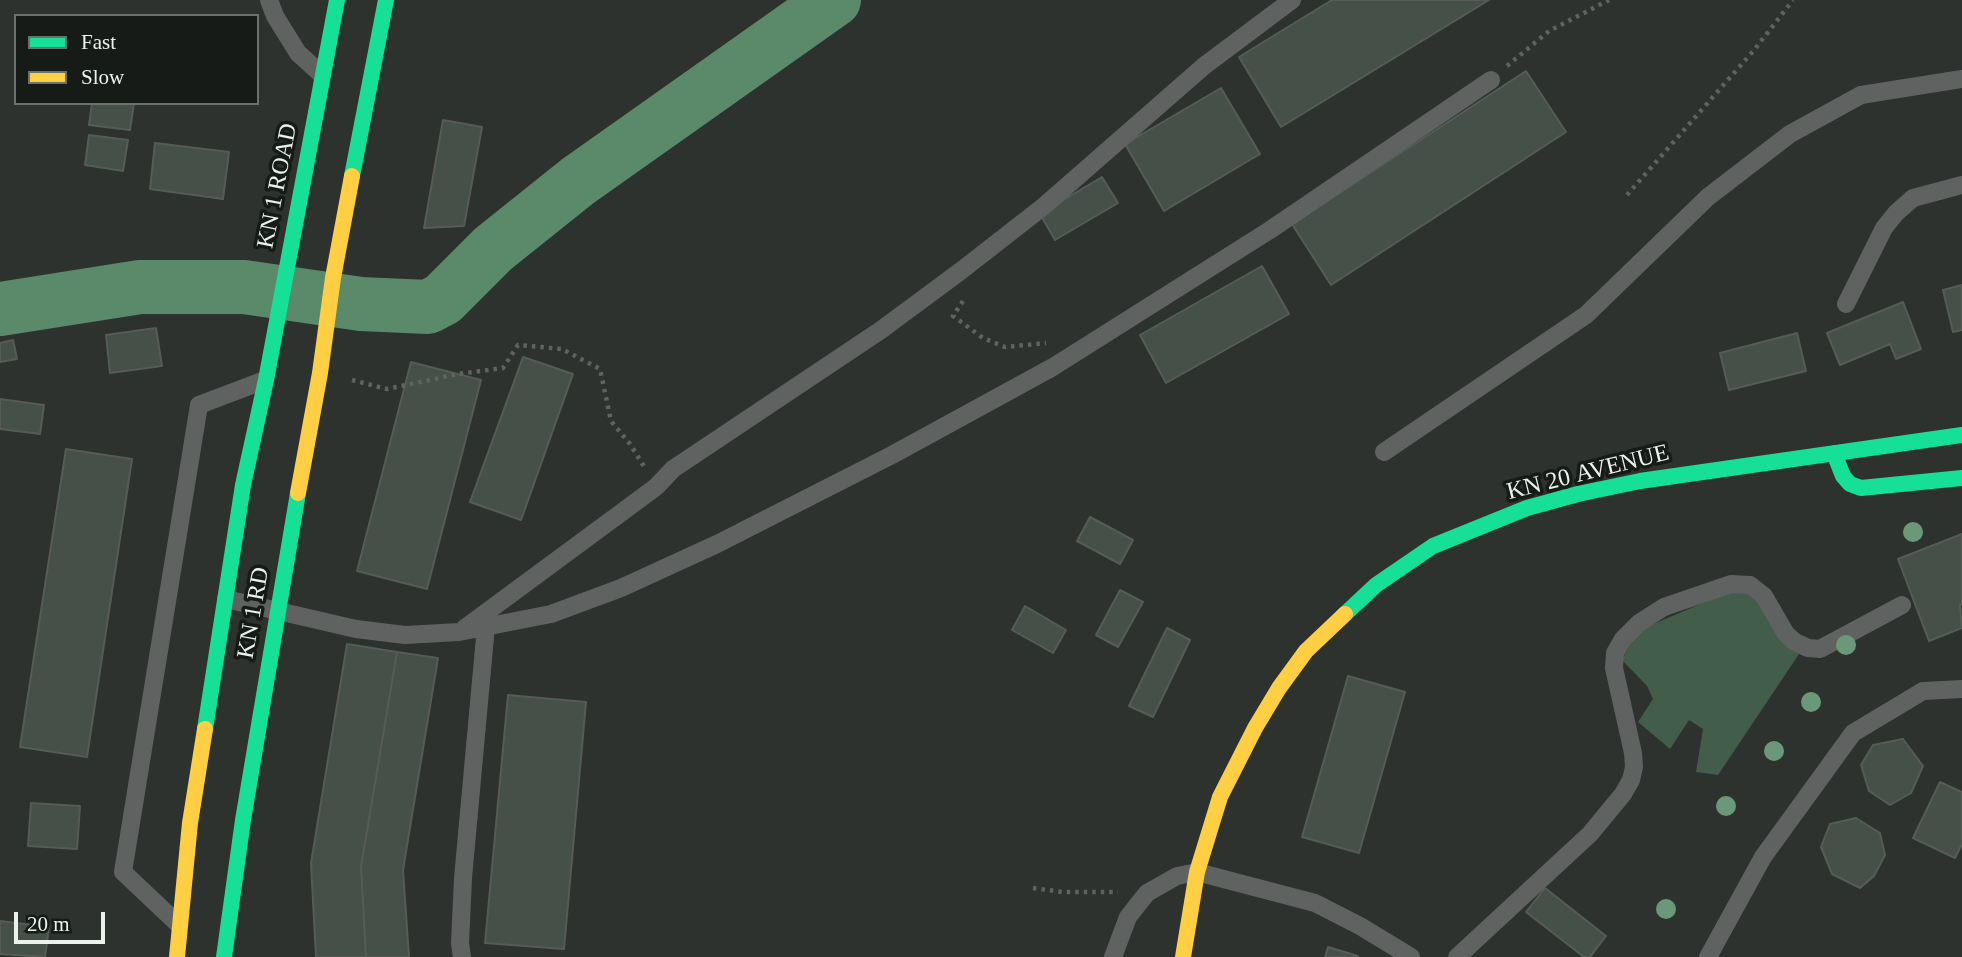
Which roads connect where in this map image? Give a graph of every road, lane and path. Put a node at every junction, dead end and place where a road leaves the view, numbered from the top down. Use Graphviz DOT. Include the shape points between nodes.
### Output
graph roads {
  1 [pos="269,0"];
  2 [pos="337,0"];
  3 [pos="386,0"];
  4 [pos="1292,0"];
  5 [pos="1609,0"];
  6 [pos="1793,0"];
  7 [pos="322,75"];
  8 [pos="1962,79"];
  9 [pos="1491,80"];
  10 [pos="1962,185"];
  11 [pos="1627,195"];
  12 [pos="952,278"];
  13 [pos="1846,304"];
  14 [pos="1082,349"];
  15 [pos="320,373"];
  16 [pos="266,380"];
  17 [pos="1962,435"];
  18 [pos="1384,453"];
  19 [pos="1834,453"];
  20 [pos="1962,478"];
  21 [pos="656,487"];
  22 [pos="226,599"];
  23 [pos="1902,605"];
  24 [pos="277,611"];
  25 [pos="486,626"];
  26 [pos="459,632"];
  27 [pos="1962,689"];
  28 [pos="1197,872"];
  29 [pos="1033,888"];
  30 [pos="1147,893"];
  31 [pos="181,926"];
  32 [pos="225,950"];
  33 [pos="177,957"];
  34 [pos="234,957"];
  35 [pos="462,957"];
  36 [pos="1113,957"];
  37 [pos="1182,957"];
  38 [pos="1411,957"];
  39 [pos="1457,957"];
  40 [pos="1709,957"];
  1 -- 7 [label="lane" via="298,54"];
  2 -- 7 [label="main road, KN 1 ROAD"];
  3 -- 15 [label="main road, KN 1 RD" via="346,175"];
  4 -- 12 [label="lane" via="1204,66 1044,206"];
  5 -- 9 [label="path" via="1549,31"];
  6 -- 11 [label="path"];
  7 -- 16 [label="main road, KN 1 ROAD" via="311,168 285,272"];
  8 -- 18 [label="lane" via="1861,95 1790,134 1707,197 1586,315"];
  9 -- 14 [label="lane" via="1270,230"];
  10 -- 13 [label="lane" via="1913,198 1896,212"];
  12 -- 14 [label="path" via="963,300 953,316 983,338 1005,347 1042,342"];
  12 -- 21 [label="lane" via="673,469"];
  14 -- 25 [label="lane" via="892,455 716,544 551,614"];
  15 -- 21 [label="path" via="387,389 503,368 518,345 562,349 600,369 611,421"];
  15 -- 24 [label="main road, KN 1 RD"];
  16 -- 22 [label="main road, KN 1 RD" via="243,485"];
  16 -- 31 [label="lane" via="199,405 126,858 124,872"];
  17 -- 19 [label="main road, KN 20 AVENUE"];
  19 -- 20 [label="main road" via="1843,476 1861,488"];
  19 -- 28 [label="main road, KN 20 AVENUE" via="1578,494 1465,532 1406,563 1328,628 1279,688 1220,797"];
  21 -- 26 [label="lane"];
  22 -- 24 [label="lane"];
  22 -- 31 [label="main road, KN 1 RD" via="190,823"];
  23 -- 39 [label="lane" via="1820,649 1808,648 1786,635 1764,596 1750,585 1731,584 1664,607 1639,623 1615,653 1614,668 1633,753 1631,780 1590,834"];
  24 -- 26 [label="lane" via="405,635"];
  24 -- 32 [label="main road, KN 1 RD"];
  25 -- 26 [label="lane"];
  25 -- 35 [label="lane" via="463,878"];
  27 -- 40 [label="lane" via="1923,691 1853,733 1763,857"];
  28 -- 30 [label="lane" via="1177,876"];
  28 -- 37 [label="main road, KN 20 AVENUE"];
  28 -- 38 [label="lane" via="1315,903"];
  29 -- 30 [label="path"];
  30 -- 36 [label="lane" via="1128,917"];
  31 -- 33 [label="main road, KN 1 RD"];
  32 -- 34 [label="main road"];
}
